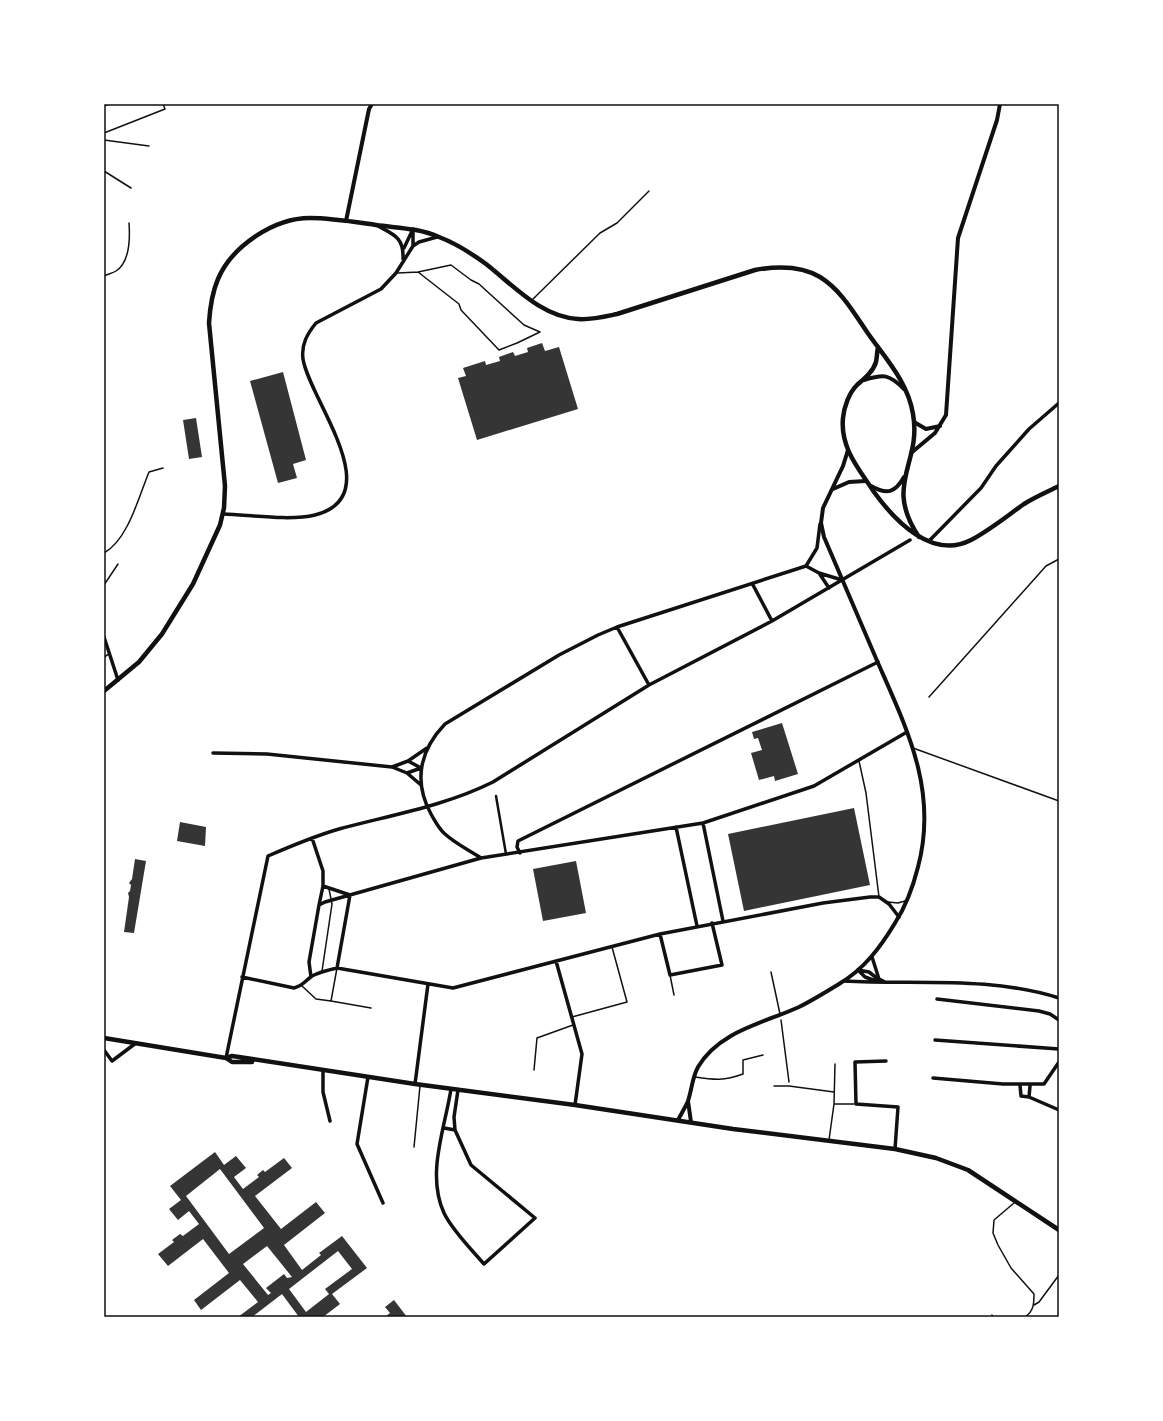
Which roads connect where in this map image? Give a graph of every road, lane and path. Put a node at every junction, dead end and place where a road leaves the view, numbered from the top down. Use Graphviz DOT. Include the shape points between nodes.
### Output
graph roads {
  1 [pos="109,104"];
  2 [pos="163,104"];
  3 [pos="372,104"];
  4 [pos="1000,104"];
  5 [pos="104,106"];
  6 [pos="104,132"];
  7 [pos="104,140"];
  8 [pos="149,146"];
  9 [pos="104,171"];
  10 [pos="131,188"];
  11 [pos="650,191"];
  12 [pos="346,220"];
  13 [pos="129,223"];
  14 [pos="376,225"];
  15 [pos="413,229"];
  16 [pos="438,236"];
  17 [pos="413,246"];
  18 [pos="404,248"];
  19 [pos="403,260"];
  20 [pos="418,272"];
  21 [pos="396,273"];
  22 [pos="104,276"];
  23 [pos="532,301"];
  24 [pos="878,347"];
  25 [pos="864,380"];
  26 [pos="905,389"];
  27 [pos="1059,403"];
  28 [pos="914,422"];
  29 [pos="940,426"];
  30 [pos="848,450"];
  31 [pos="911,453"];
  32 [pos="163,468"];
  33 [pos="904,477"];
  34 [pos="866,481"];
  35 [pos="870,486"];
  36 [pos="1059,486"];
  37 [pos="833,490"];
  38 [pos="224,514"];
  39 [pos="821,523"];
  40 [pos="920,537"];
  41 [pos="910,540"];
  42 [pos="929,541"];
  43 [pos="104,553"];
  44 [pos="1059,559"];
  45 [pos="118,564"];
  46 [pos="806,566"];
  47 [pos="819,573"];
  48 [pos="842,580"];
  49 [pos="104,585"];
  50 [pos="753,585"];
  51 [pos="829,588"];
  52 [pos="772,620"];
  53 [pos="617,627"];
  54 [pos="104,637"];
  55 [pos="109,654"];
  56 [pos="104,657"];
  57 [pos="878,662"];
  58 [pos="118,680"];
  59 [pos="649,685"];
  60 [pos="104,691"];
  61 [pos="929,697"];
  62 [pos="907,732"];
  63 [pos="427,748"];
  64 [pos="913,748"];
  65 [pos="213,753"];
  66 [pos="859,760"];
  67 [pos="408,761"];
  68 [pos="392,767"];
  69 [pos="421,768"];
  70 [pos="407,773"];
  71 [pos="421,785"];
  72 [pos="496,796"];
  73 [pos="1059,801"];
  74 [pos="427,806"];
  75 [pos="703,823"];
  76 [pos="676,827"];
  77 [pos="312,838"];
  78 [pos="520,853"];
  79 [pos="506,855"];
  80 [pos="481,858"];
  81 [pos="323,886"];
  82 [pos="329,888"];
  83 [pos="350,895"];
  84 [pos="879,897"];
  85 [pos="332,900"];
  86 [pos="905,900"];
  87 [pos="886,902"];
  88 [pos="319,905"];
  89 [pos="899,917"];
  90 [pos="723,921"];
  91 [pos="712,923"];
  92 [pos="697,926"];
  93 [pos="660,934"];
  94 [pos="611,946"];
  95 [pos="872,957"];
  96 [pos="556,961"];
  97 [pos="337,968"];
  98 [pos="858,970"];
  99 [pos="322,972"];
  100 [pos="771,972"];
  101 [pos="670,975"];
  102 [pos="242,977"];
  103 [pos="311,977"];
  104 [pos="844,981"];
  105 [pos="879,981"];
  106 [pos="428,984"];
  107 [pos="302,986"];
  108 [pos="674,995"];
  109 [pos="1059,998"];
  110 [pos="937,999"];
  111 [pos="331,1001"];
  112 [pos="371,1008"];
  113 [pos="780,1014"];
  114 [pos="571,1018"];
  115 [pos="1059,1020"];
  116 [pos="573,1025"];
  117 [pos="104,1038"];
  118 [pos="935,1040"];
  119 [pos="136,1043"];
  120 [pos="1059,1049"];
  121 [pos="104,1050"];
  122 [pos="763,1055"];
  123 [pos="226,1058"];
  124 [pos="886,1061"];
  125 [pos="835,1064"];
  126 [pos="1058,1064"];
  127 [pos="323,1070"];
  128 [pos="534,1070"];
  129 [pos="368,1077"];
  130 [pos="694,1077"];
  131 [pos="933,1078"];
  132 [pos="418,1084"];
  133 [pos="1020,1085"];
  134 [pos="774,1086"];
  135 [pos="789,1086"];
  136 [pos="1030,1086"];
  137 [pos="451,1089"];
  138 [pos="458,1090"];
  139 [pos="834,1092"];
  140 [pos="1029,1097"];
  141 [pos="688,1100"];
  142 [pos="834,1104"];
  143 [pos="856,1104"];
  144 [pos="575,1105"];
  145 [pos="1059,1110"];
  146 [pos="678,1120"];
  147 [pos="330,1121"];
  148 [pos="691,1122"];
  149 [pos="444,1128"];
  150 [pos="455,1130"];
  151 [pos="829,1140"];
  152 [pos="414,1147"];
  153 [pos="895,1149"];
  154 [pos="1015,1202"];
  155 [pos="383,1203"];
  156 [pos="1059,1230"];
  157 [pos="1059,1276"];
  158 [pos="1034,1305"];
  159 [pos="1025,1317"];
  1 -- 5 [label="lane"];
  2 -- 6 [label="lane" via="165,110"];
  3 -- 12 [label="street"];
  4 -- 29 [label="street" via="958,238 947,408"];
  7 -- 8 [label="lane"];
  9 -- 10 [label="lane"];
  11 -- 23 [label="lane" via="617,223 600,233"];
  12 -- 14 [label="main road"];
  12 -- 38 [label="main road" via="310,218 269,229 238,251 218,278 211,301 209,323 225,480"];
  13 -- 22 [label="lane" via="130,239 125,259 117,271"];
  14 -- 15 [label="main road"];
  14 -- 18 [label="street" via="393,234"];
  15 -- 16 [label="main road"];
  15 -- 17 [label="street"];
  15 -- 18 [label="street"];
  16 -- 17 [label="street"];
  16 -- 23 [label="main road" via="468,252"];
  17 -- 19 [label="street"];
  18 -- 19 [label="street"];
  19 -- 21 [label="street"];
  20 -- 20 [label="lane" via="459,304 461,310 499,350 540,332 524,325 479,284 451,265"];
  20 -- 21 [label="lane"];
  21 -- 38 [label="street" via="389,282 368,298 316,323 303,345 303,360 347,469 345,488 340,498 324,512 302,516"];
  23 -- 24 [label="main road" via="558,315 595,319 755,270 790,267 820,277 834,288"];
  24 -- 25 [label="main road" via="876,362"];
  24 -- 26 [label="main road"];
  25 -- 26 [label="street" via="886,376"];
  25 -- 30 [label="main road" via="850,395 844,411 843,429"];
  26 -- 28 [label="main road"];
  27 -- 42 [label="street" via="1030,429 996,466 981,488"];
  28 -- 29 [label="street" via="926,429"];
  28 -- 31 [label="main road"];
  29 -- 31 [label="street"];
  30 -- 34 [label="main road"];
  30 -- 37 [label="street"];
  31 -- 33 [label="main road"];
  32 -- 43 [label="lane" via="149,472 120,538"];
  33 -- 35 [label="street" via="898,487 891,491 884,492"];
  33 -- 40 [label="main road" via="904,505 908,519"];
  34 -- 35 [label="main road"];
  34 -- 37 [label="street" via="849,482"];
  35 -- 40 [label="main road" via="896,519"];
  36 -- 42 [label="main road" via="1026,503 970,540 950,545"];
  37 -- 39 [label="street" via="823,508"];
  38 -- 58 [label="main road" via="209,553 175,613 150,650"];
  39 -- 46 [label="street" via="817,548"];
  39 -- 48 [label="street" via="824,538"];
  40 -- 42 [label="main road"];
  41 -- 48 [label="street"];
  44 -- 61 [label="path" via="1046,566"];
  45 -- 49 [label="lane"];
  46 -- 47 [label="street"];
  46 -- 50 [label="street"];
  47 -- 48 [label="street"];
  47 -- 51 [label="street"];
  48 -- 51 [label="street"];
  48 -- 57 [label="street"];
  50 -- 52 [label="street"];
  50 -- 53 [label="street"];
  51 -- 52 [label="street"];
  52 -- 59 [label="street"];
  53 -- 59 [label="street"];
  53 -- 63 [label="street" via="559,655 462,712 436,733"];
  54 -- 55 [label="street"];
  55 -- 56 [label="lane"];
  55 -- 58 [label="street"];
  57 -- 62 [label="street"];
  57 -- 78 [label="street" via="518,841"];
  58 -- 60 [label="main road"];
  59 -- 74 [label="street" via="493,782 477,790"];
  62 -- 64 [label="street"];
  62 -- 66 [label="street"];
  63 -- 67 [label="street"];
  63 -- 69 [label="street"];
  64 -- 73 [label="lane"];
  64 -- 89 [label="street" via="923,786 925,844 915,880"];
  65 -- 68 [label="street" via="267,754"];
  66 -- 75 [label="street" via="814,786"];
  66 -- 84 [label="lane" via="866,793"];
  67 -- 68 [label="street"];
  67 -- 69 [label="street"];
  68 -- 70 [label="street"];
  69 -- 70 [label="street"];
  69 -- 71 [label="street"];
  70 -- 71 [label="street"];
  71 -- 74 [label="street"];
  72 -- 79 [label="street"];
  74 -- 77 [label="street"];
  74 -- 80 [label="street" via="444,834"];
  75 -- 76 [label="street"];
  75 -- 90 [label="street"];
  76 -- 78 [label="street"];
  76 -- 92 [label="street"];
  77 -- 81 [label="street" via="323,871"];
  77 -- 102 [label="street" via="268,856"];
  78 -- 79 [label="street"];
  79 -- 80 [label="street"];
  80 -- 83 [label="street"];
  81 -- 82 [label="street"];
  81 -- 88 [label="street"];
  82 -- 83 [label="street"];
  82 -- 85 [label="lane"];
  83 -- 85 [label="street"];
  83 -- 97 [label="street"];
  84 -- 87 [label="street"];
  84 -- 90 [label="street" via="823,903"];
  85 -- 88 [label="street"];
  85 -- 99 [label="lane"];
  86 -- 87 [label="lane" via="898,903"];
  87 -- 89 [label="street"];
  88 -- 103 [label="street" via="309,962"];
  89 -- 95 [label="street"];
  90 -- 91 [label="street"];
  91 -- 92 [label="street"];
  91 -- 101 [label="street" via="722,965"];
  92 -- 93 [label="street"];
  93 -- 94 [label="street"];
  93 -- 101 [label="street"];
  94 -- 96 [label="street"];
  94 -- 114 [label="lane" via="627,1002"];
  95 -- 98 [label="street"];
  95 -- 105 [label="street"];
  96 -- 106 [label="street" via="453,988"];
  96 -- 114 [label="street"];
  97 -- 99 [label="street"];
  97 -- 106 [label="street"];
  97 -- 111 [label="lane"];
  98 -- 104 [label="street"];
  98 -- 105 [label="street" via="869,972"];
  99 -- 103 [label="street"];
  100 -- 113 [label="lane"];
  101 -- 108 [label="lane"];
  102 -- 107 [label="street" via="294,988"];
  102 -- 123 [label="street"];
  103 -- 107 [label="street"];
  104 -- 105 [label="street"];
  104 -- 113 [label="street" via="798,1007"];
  105 -- 109 [label="street" via="938,981 995,986"];
  106 -- 132 [label="street"];
  107 -- 111 [label="lane" via="316,999"];
  110 -- 115 [label="street" via="1039,1010"];
  111 -- 112 [label="lane"];
  113 -- 130 [label="street" via="725,1039 709,1052"];
  113 -- 135 [label="path"];
  114 -- 116 [label="street"];
  116 -- 128 [label="lane" via="537,1038"];
  116 -- 144 [label="street" via="582,1054"];
  117 -- 119 [label="main road"];
  118 -- 120 [label="street"];
  119 -- 121 [label="street" via="112,1061"];
  119 -- 123 [label="main road"];
  122 -- 130 [label="lane" via="743,1060 743,1074 731,1079 718,1081"];
  123 -- 127 [label="main road" via="232,1062 258,1061"];
  124 -- 143 [label="street" via="855,1062"];
  125 -- 139 [label="lane"];
  126 -- 136 [label="street" via="1044,1084"];
  127 -- 129 [label="main road"];
  127 -- 147 [label="street" via="324,1092"];
  129 -- 132 [label="main road"];
  129 -- 155 [label="street" via="357,1144"];
  130 -- 141 [label="street"];
  131 -- 133 [label="street"];
  132 -- 137 [label="main road"];
  132 -- 152 [label="lane"];
  133 -- 136 [label="street"];
  133 -- 140 [label="street" via="1021,1096"];
  134 -- 135 [label="lane"];
  135 -- 139 [label="lane"];
  136 -- 140 [label="street"];
  137 -- 138 [label="main road"];
  137 -- 149 [label="street"];
  138 -- 144 [label="main road"];
  138 -- 150 [label="street"];
  139 -- 142 [label="lane"];
  140 -- 145 [label="street"];
  141 -- 146 [label="street"];
  141 -- 148 [label="street"];
  142 -- 143 [label="lane"];
  142 -- 151 [label="lane"];
  143 -- 153 [label="street" via="898,1107"];
  144 -- 146 [label="main road"];
  146 -- 148 [label="main road"];
  148 -- 151 [label="main road"];
  149 -- 150 [label="street"];
  149 -- 150 [label="street" via="438,1156 437,1189 444,1213 484,1264 535,1218 471,1165"];
  151 -- 153 [label="main road"];
  153 -- 154 [label="main road" via="936,1158 963,1168"];
  154 -- 156 [label="main road"];
  154 -- 158 [label="lane" via="994,1220 993,1233 1011,1268 1034,1294"];
  157 -- 158 [label="lane"];
  158 -- 159 [label="lane" via="1030,1314"];
}
